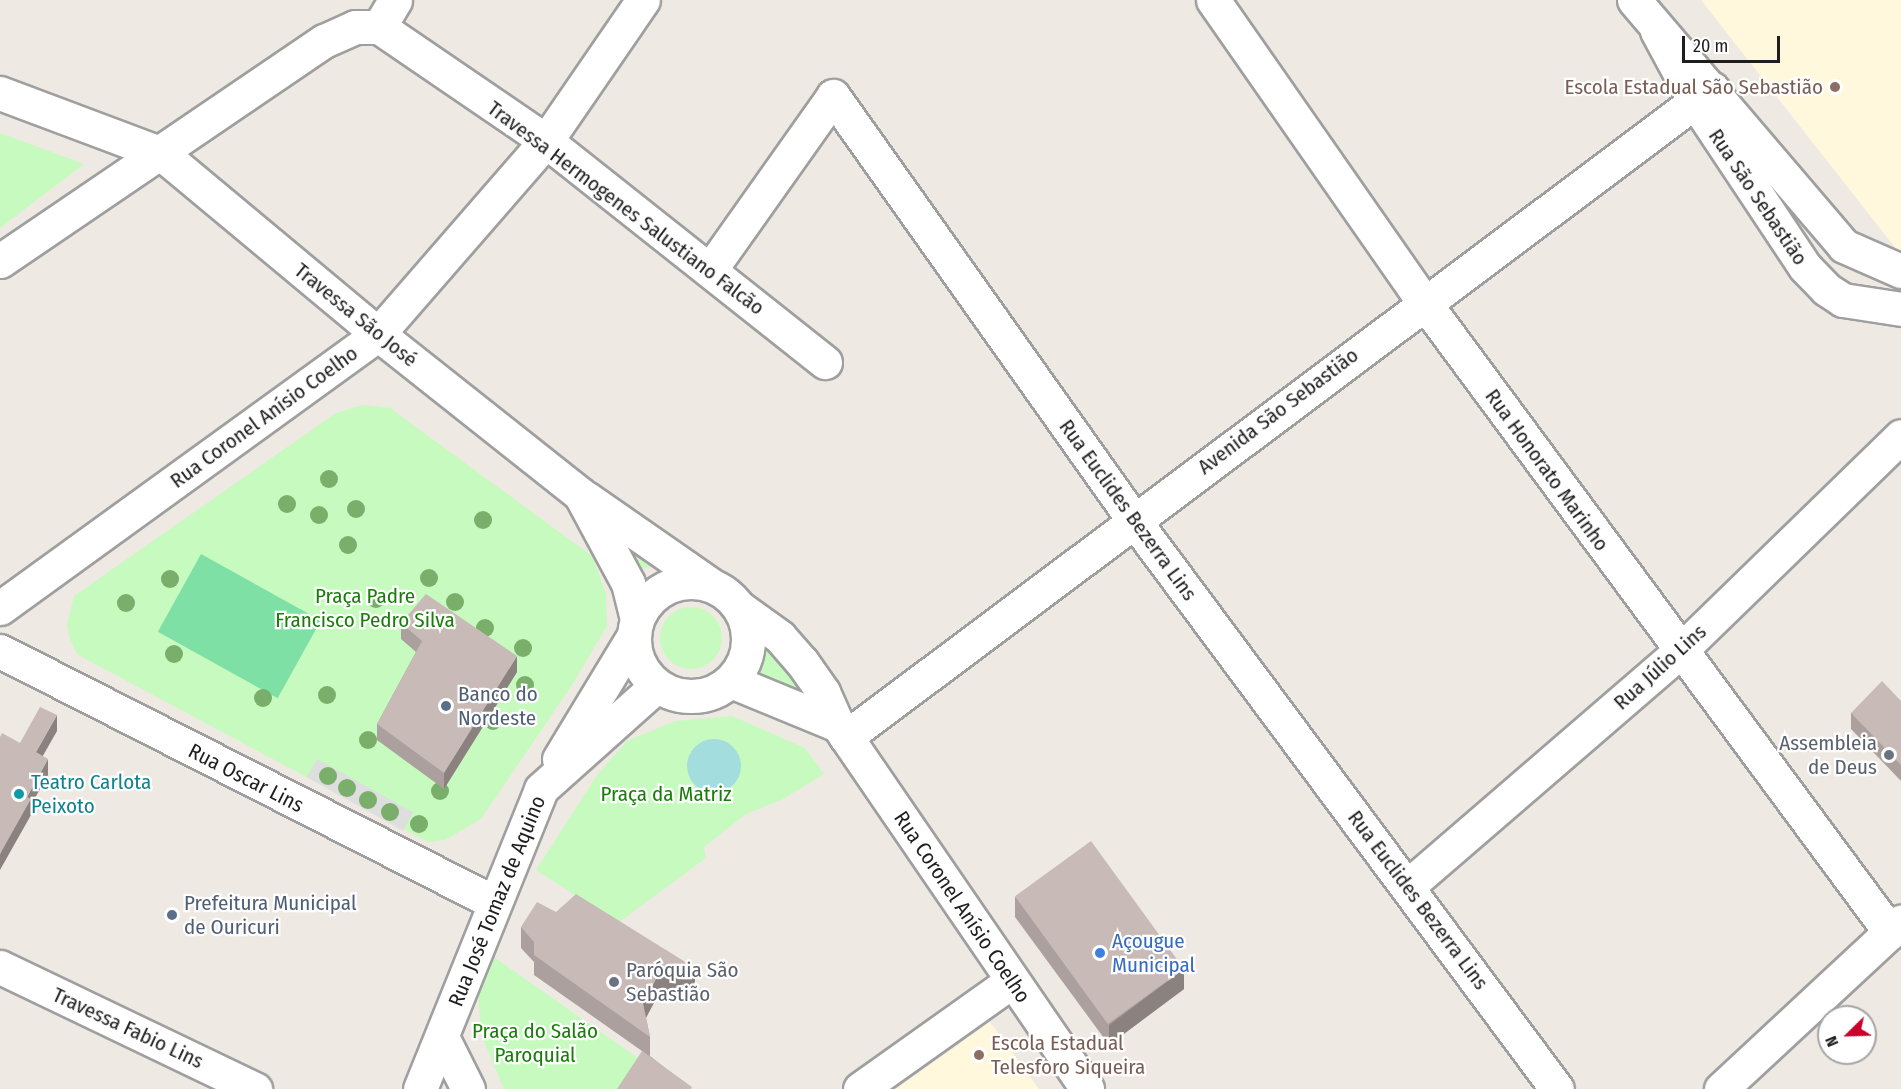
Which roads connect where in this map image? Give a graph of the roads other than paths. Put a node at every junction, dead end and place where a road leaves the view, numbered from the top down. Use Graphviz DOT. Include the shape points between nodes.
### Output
graph roads {
  1 [pos="643,0"];
  2 [pos="1213,0"];
  3 [pos="1634,0"];
  4 [pos="387,14"];
  5 [pos="0,93"];
  6 [pos="1704,96"];
  7 [pos="546,141"];
  8 [pos="162,154"];
  9 [pos="0,261"];
  10 [pos="710,270"];
  11 [pos="1901,271"];
  12 [pos="1424,302"];
  13 [pos="1901,309"];
  14 [pos="378,334"];
  15 [pos="825,363"];
  16 [pos="1901,436"];
  17 [pos="580,494"];
  18 [pos="1133,519"];
  19 [pos="711,585"];
  20 [pos="0,608"];
  21 [pos="740,608"];
  22 [pos="635,627"];
  23 [pos="0,651"];
  24 [pos="1680,651"];
  25 [pos="730,681"];
  26 [pos="656,686"];
  27 [pos="842,731"];
  28 [pos="541,789"];
  29 [pos="1408,886"];
  30 [pos="493,902"];
  31 [pos="1895,927"];
  32 [pos="0,967"];
  33 [pos="1012,981"];
  34 [pos="442,1037"];
  35 [pos="255,1089"];
  36 [pos="420,1089"];
  37 [pos="468,1089"];
  38 [pos="860,1089"];
  39 [pos="1087,1089"];
  40 [pos="1557,1089"];
  41 [pos="1721,1089"];
  1 -- 7 [label="street, Rua Coronel Anísio Coelho"];
  2 -- 12 [label="street, Rua Honorato Marinho"];
  3 -- 6 [label="street, Rua São Sebastião"];
  4 -- 7 [label="street, Travessa Hermogenes Salustiano Falcão"];
  4 -- 8 [label="street, Travessa Hermogenes Salustiano Falcão" via="324,41"];
  5 -- 8 [label="street, Travessa São José"];
  6 -- 11 [label="street, Rua São Sebastião" via="1844,246"];
  6 -- 12 [label="street, Avenida São Sebastião"];
  6 -- 13 [label="street, Rua São Sebastião" via="1798,258 1826,289 1860,305"];
  7 -- 10 [label="street, Travessa Hermogenes Salustiano Falcão"];
  7 -- 14 [label="street, Rua Coronel Anísio Coelho"];
  8 -- 9 [label="street, Travessa Hermogenes Salustiano Falcão"];
  8 -- 14 [label="street, Travessa São José"];
  10 -- 15 [label="street, Travessa Hermogenes Salustiano Falcão"];
  10 -- 18 [label="street, Rua Euclides Bezerra Lins" via="833,96"];
  12 -- 18 [label="street, Avenida São Sebastião"];
  12 -- 24 [label="street, Rua Honorato Marinho"];
  14 -- 17 [label="street, Travessa São José"];
  14 -- 20 [label="street, Rua Coronel Anísio Coelho"];
  16 -- 24 [label="street, Rua Júlio Lins"];
  17 -- 19 [label="street, Rua Coronel Anísio Coelho"];
  17 -- 22 [label="street, Travessa São José" via="628,583"];
  18 -- 27 [label="street, Avenida São Sebastião"];
  18 -- 29 [label="street, Rua Euclides Bezerra Lins"];
  19 -- 21 [label="street, Rua Coronel Anísio Coelho"];
  19 -- 22 [label="street" via="694,581 659,590"];
  21 -- 25 [label="street" via="748,646 743,666"];
  21 -- 27 [label="street, Rua Coronel Anísio Coelho" via="780,637 802,662 823,692"];
  22 -- 26 [label="street" via="644,672"];
  22 -- 28 [label="street"];
  23 -- 30 [label="street, Rua Oscar Lins"];
  24 -- 29 [label="street, Rua Júlio Lins"];
  24 -- 31 [label="street, Rua Honorato Marinho"];
  25 -- 26 [label="street" via="714,693 694,697 674,695"];
  25 -- 27 [label="street"];
  26 -- 28 [label="street, Rua José Tomaz de Aquino"];
  27 -- 33 [label="street, Rua Coronel Anísio Coelho"];
  28 -- 30 [label="street, Rua José Tomaz de Aquino"];
  29 -- 40 [label="street, Rua Euclides Bezerra Lins"];
  30 -- 34 [label="street, Rua José Tomaz de Aquino"];
  31 -- 41 [label="street"];
  32 -- 35 [label="street, Travessa Fabio Lins"];
  33 -- 38 [label="street"];
  33 -- 39 [label="street, Rua Coronel Anísio Coelho"];
  34 -- 36 [label="street, Rua José Tomaz de Aquino"];
  34 -- 37 [label="street"];
}
